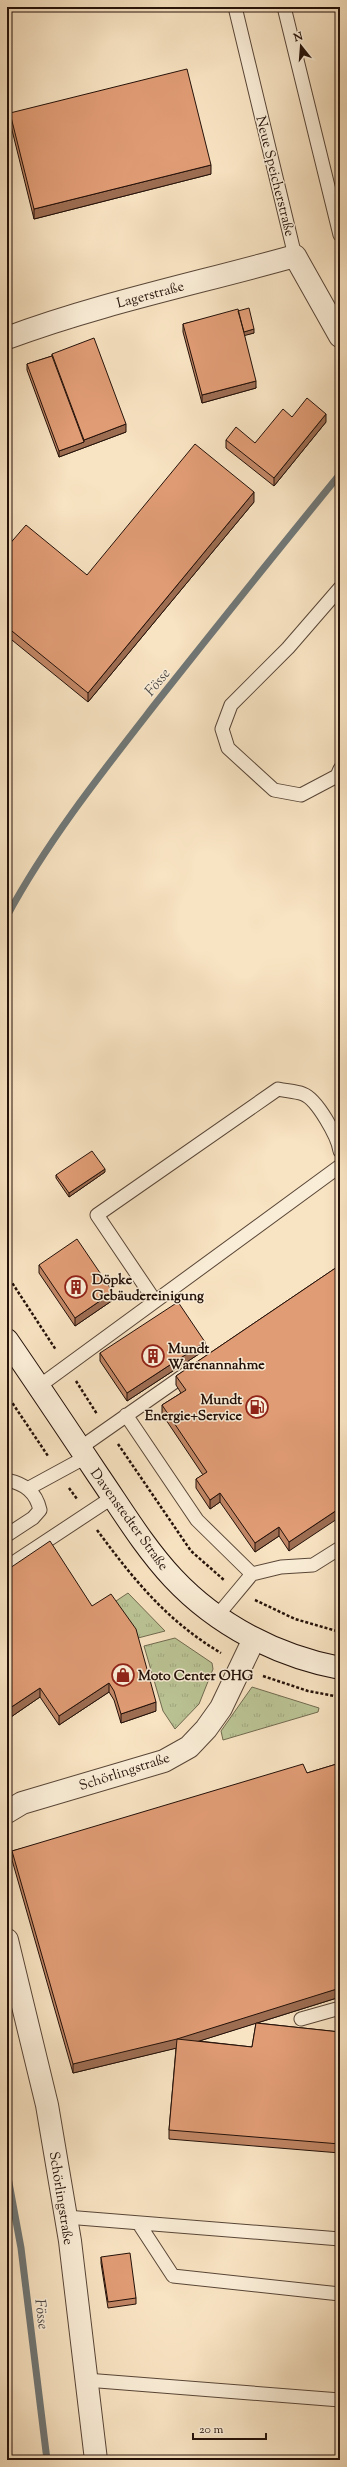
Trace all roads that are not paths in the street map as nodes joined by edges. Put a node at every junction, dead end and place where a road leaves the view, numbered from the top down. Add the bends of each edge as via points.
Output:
1 (235, 7) edge
2 (284, 7) edge
3 (340, 235) edge
4 (295, 256) junction
5 (340, 336) edge
6 (7, 338) edge
7 (340, 588) edge
8 (340, 769) edge
9 (340, 1152) edge
10 (340, 1166) edge
11 (155, 1301) junction
12 (7, 1340) edge
13 (204, 1362) edge
14 (38, 1387) junction
15 (126, 1414) junction
16 (83, 1453) junction
17 (7, 1480) edge
18 (29, 1488) junction
19 (113, 1497) junction
20 (7, 1536) edge
21 (340, 1548) edge
22 (7, 1567) edge
23 (252, 1574) junction
24 (217, 1616) junction
25 (254, 1639) junction
26 (340, 1668) edge
27 (7, 1812) edge
28 (7, 1940) edge
29 (340, 2008) edge
30 (301, 2019) dead end
31 (66, 2217) junction
32 (139, 2224) junction
33 (340, 2239) edge
34 (340, 2294) edge
35 (86, 2380) junction
36 (340, 2400) edge
37 (96, 2460) edge

1 - 4 lane, Neue Speicherstraße
2 - 3 lane
4 - 5 street, Neue Speicherstraße
4 - 6 street, Lagerstraße via 139,296
7 - 8 lane via 288,648 231,705 222,729 228,748 274,790 301,795 337,776
9 - 11 lane via 338,1140 326,1118 305,1094 278,1089 97,1215
10 - 11 lane
11 - 14 lane
12 - 14 street, Davenstedter Straße
13 - 15 lane
14 - 16 street, Davenstedter Straße
15 - 16 lane
15 - 23 lane via 197,1520
16 - 18 lane
16 - 19 street, Davenstedter Straße
17 - 18 lane
18 - 20 lane via 40,1510
19 - 22 lane
19 - 24 street, Davenstedter Straße via 143,1541 173,1578
21 - 23 lane via 313,1565 280,1567
23 - 24 lane
24 - 25 street, Davenstedter Straße
25 - 26 street, Davenstedter Straße via 312,1663
25 - 27 street, Schörlingstraße via 221,1708 189,1747 164,1761 22,1803
28 - 31 street, Schörlingstraße via 47,2105
29 - 30 lane
31 - 32 lane
31 - 35 street, Schörlingstraße
32 - 33 lane
32 - 34 lane via 173,2276
35 - 36 lane
35 - 37 street, Schörlingstraße

